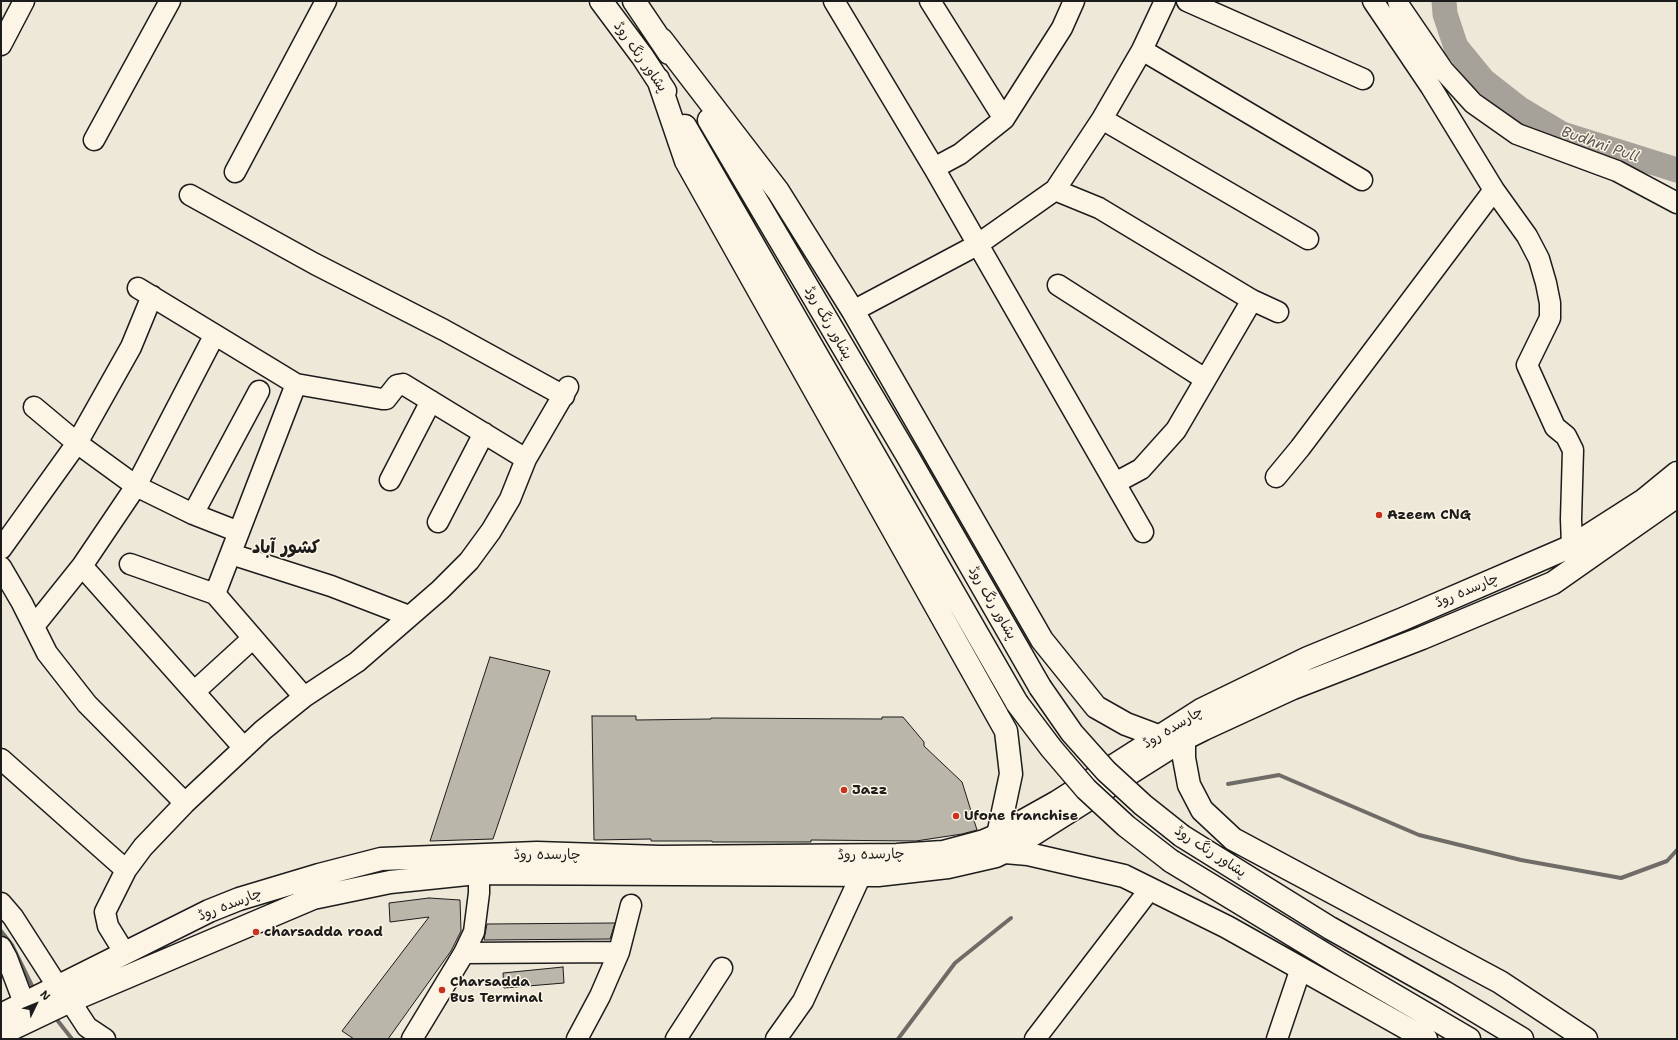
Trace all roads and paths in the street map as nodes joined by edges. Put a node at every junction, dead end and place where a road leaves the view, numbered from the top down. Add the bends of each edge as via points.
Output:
1 (24, 1) edge
2 (170, 1) edge
3 (326, 1) edge
4 (601, 1) edge
5 (634, 1) edge
6 (834, 1) edge
7 (930, 1) edge
8 (1074, 1) edge
9 (1165, 1) edge
10 (1187, 1) edge
11 (1373, 1) edge
12 (1398, 1) edge
13 (662, 40) junction
14 (1, 45) edge
15 (1142, 50) junction
16 (1363, 78) dead end
17 (658, 79) junction
18 (1004, 119) junction
19 (1102, 119) junction
20 (94, 140) dead end
21 (934, 168) junction
22 (235, 172) dead end
23 (1362, 180) dead end
24 (1055, 190) junction
25 (1494, 190) junction
26 (190, 195) dead end
27 (1677, 203) edge
28 (1308, 239) dead end
29 (977, 245) junction
30 (1058, 285) dead end
31 (1252, 300) junction
32 (853, 311) junction
33 (1278, 312) dead end
34 (214, 336) junction
35 (1204, 379) junction
36 (296, 384) junction
37 (258, 391) dead end
38 (431, 401) junction
39 (34, 407) dead end
40 (484, 433) junction
41 (77, 443) junction
42 (526, 459) junction
43 (1677, 474) edge
44 (1276, 477) dead end
45 (390, 480) dead end
46 (1115, 483) junction
47 (136, 486) junction
48 (1677, 496) edge
49 (1649, 506) junction
50 (193, 514) junction
51 (438, 522) dead end
52 (239, 532) junction
53 (1143, 532) dead end
54 (1572, 546) junction
55 (1, 549) edge
56 (231, 554) junction
57 (130, 564) dead end
58 (82, 566) junction
59 (1, 567) edge
60 (215, 594) junction
61 (408, 616) junction
62 (34, 626) junction
63 (252, 639) junction
64 (194, 692) junction
65 (304, 697) junction
66 (1158, 736) junction
67 (1184, 739) junction
68 (244, 748) junction
69 (1, 758) edge
70 (185, 803) junction
71 (1001, 844) junction
72 (479, 864) junction
73 (126, 870) junction
74 (861, 875) junction
75 (1150, 889) junction
76 (1, 903) edge
77 (631, 905) dead end
78 (1, 947) edge
79 (124, 952) junction
80 (619, 952) junction
81 (464, 953) junction
82 (722, 968) dead end
83 (1301, 968) junction
84 (48, 1000) junction
85 (1, 1015) edge
86 (1, 1034) edge
87 (105, 1039) edge
88 (412, 1039) edge
89 (577, 1039) edge
90 (676, 1039) edge
91 (776, 1039) edge
92 (1035, 1039) edge
93 (1276, 1039) edge
94 (1426, 1039) edge
95 (1469, 1039) edge
96 (1522, 1039) edge
97 (1586, 1039) edge

1 - 14 street
2 - 20 street
3 - 22 street
4 - 17 main road, پشاور رنگ روڈ
5 - 13 main road, پشاور رنگ روڈ
6 - 21 street
7 - 18 street
8 - 18 street via 1062,28
9 - 15 street
10 - 16 street
11 - 25 street via 1431,87
12 - 27 street via 1443,70 1473,103 1517,134 1617,171
13 - 32 main road via 778,191
13 - 96 main road, پشاور رنگ روڈ, bridge via 1040,687 1072,732 1106,771 1182,836 1330,928
15 - 19 street
15 - 23 street
17 - 71 main road via 686,160 1006,731 1011,774
17 - 95 main road, پشاور رنگ روڈ, bridge via 1017,703 1051,748 1086,789 1126,826 1171,861
18 - 21 street via 960,154
19 - 24 street
19 - 28 street
21 - 29 street
24 - 29 street
24 - 31 street via 1099,208
25 - 44 street
25 - 54 street via 1527,236 1539,259 1546,283 1550,318 1526,366 1555,426 1566,436 1573,450
26 - 42 street via 315,264 566,391
29 - 32 street
29 - 46 street
30 - 35 street
31 - 33 street
31 - 35 street
32 - 66 main road via 1042,640 1096,707 1126,724
34 - 36 street
34 - 41 street via 145,292 131,347
34 - 47 street
35 - 46 street via 1176,430 1141,469
36 - 38 street via 382,400 397,385 403,384
36 - 52 street
37 - 50 street
38 - 40 street
38 - 45 street
39 - 41 street
40 - 42 street
40 - 51 street
41 - 47 street
41 - 55 street
42 - 61 street via 510,499 469,561 440,590
43 - 49 main road, چارسدہ روڈ
46 - 53 street
47 - 50 street
47 - 58 street
48 - 49 main road, چارسدہ روڈ
49 - 54 main road, چارسدہ روڈ
49 - 67 main road, چارسدہ روڈ via 1553,583 1422,638 1292,688
50 - 52 street
52 - 56 street
54 - 66 main road, چارسدہ روڈ via 1308,658 1201,710
56 - 60 street
56 - 61 street via 331,586
57 - 60 street
58 - 62 street
58 - 64 street
59 - 62 street
60 - 63 street
61 - 65 street via 357,662
62 - 70 street via 47,653 87,704
63 - 64 street
63 - 65 street
64 - 68 street
65 - 68 street
66 - 71 main road, چارسدہ روڈ via 1057,802
67 - 71 main road, چارسدہ روڈ
67 - 97 main road via 1184,758 1189,785 1202,810 1233,839 1500,982
68 - 70 street
69 - 73 street
70 - 73 street via 143,847
71 - 72 main road, چارسدہ روڈ via 916,854 660,857 537,853
71 - 74 main road, چارسدہ روڈ via 996,856 948,867
71 - 75 main road via 1028,854 1124,876
72 - 74 main road, چارسدہ روڈ
72 - 79 main road, چارسدہ روڈ via 381,859 233,901
72 - 81 street via 474,932
72 - 84 main road, چارسدہ روڈ via 313,898
73 - 79 street via 105,912 108,926
74 - 91 street via 803,1001
75 - 83 main road via 1227,927
75 - 92 street
76 - 84 street via 13,917
77 - 80 street
78 - 84 street via 7,958
79 - 84 main road, چارسدہ روڈ
80 - 81 street
80 - 89 street via 600,996
81 - 88 street
82 - 90 street
83 - 93 street
83 - 94 main road
84 - 85 main road, چارسدہ روڈ
84 - 86 main road, چارسدہ روڈ
84 - 87 street

